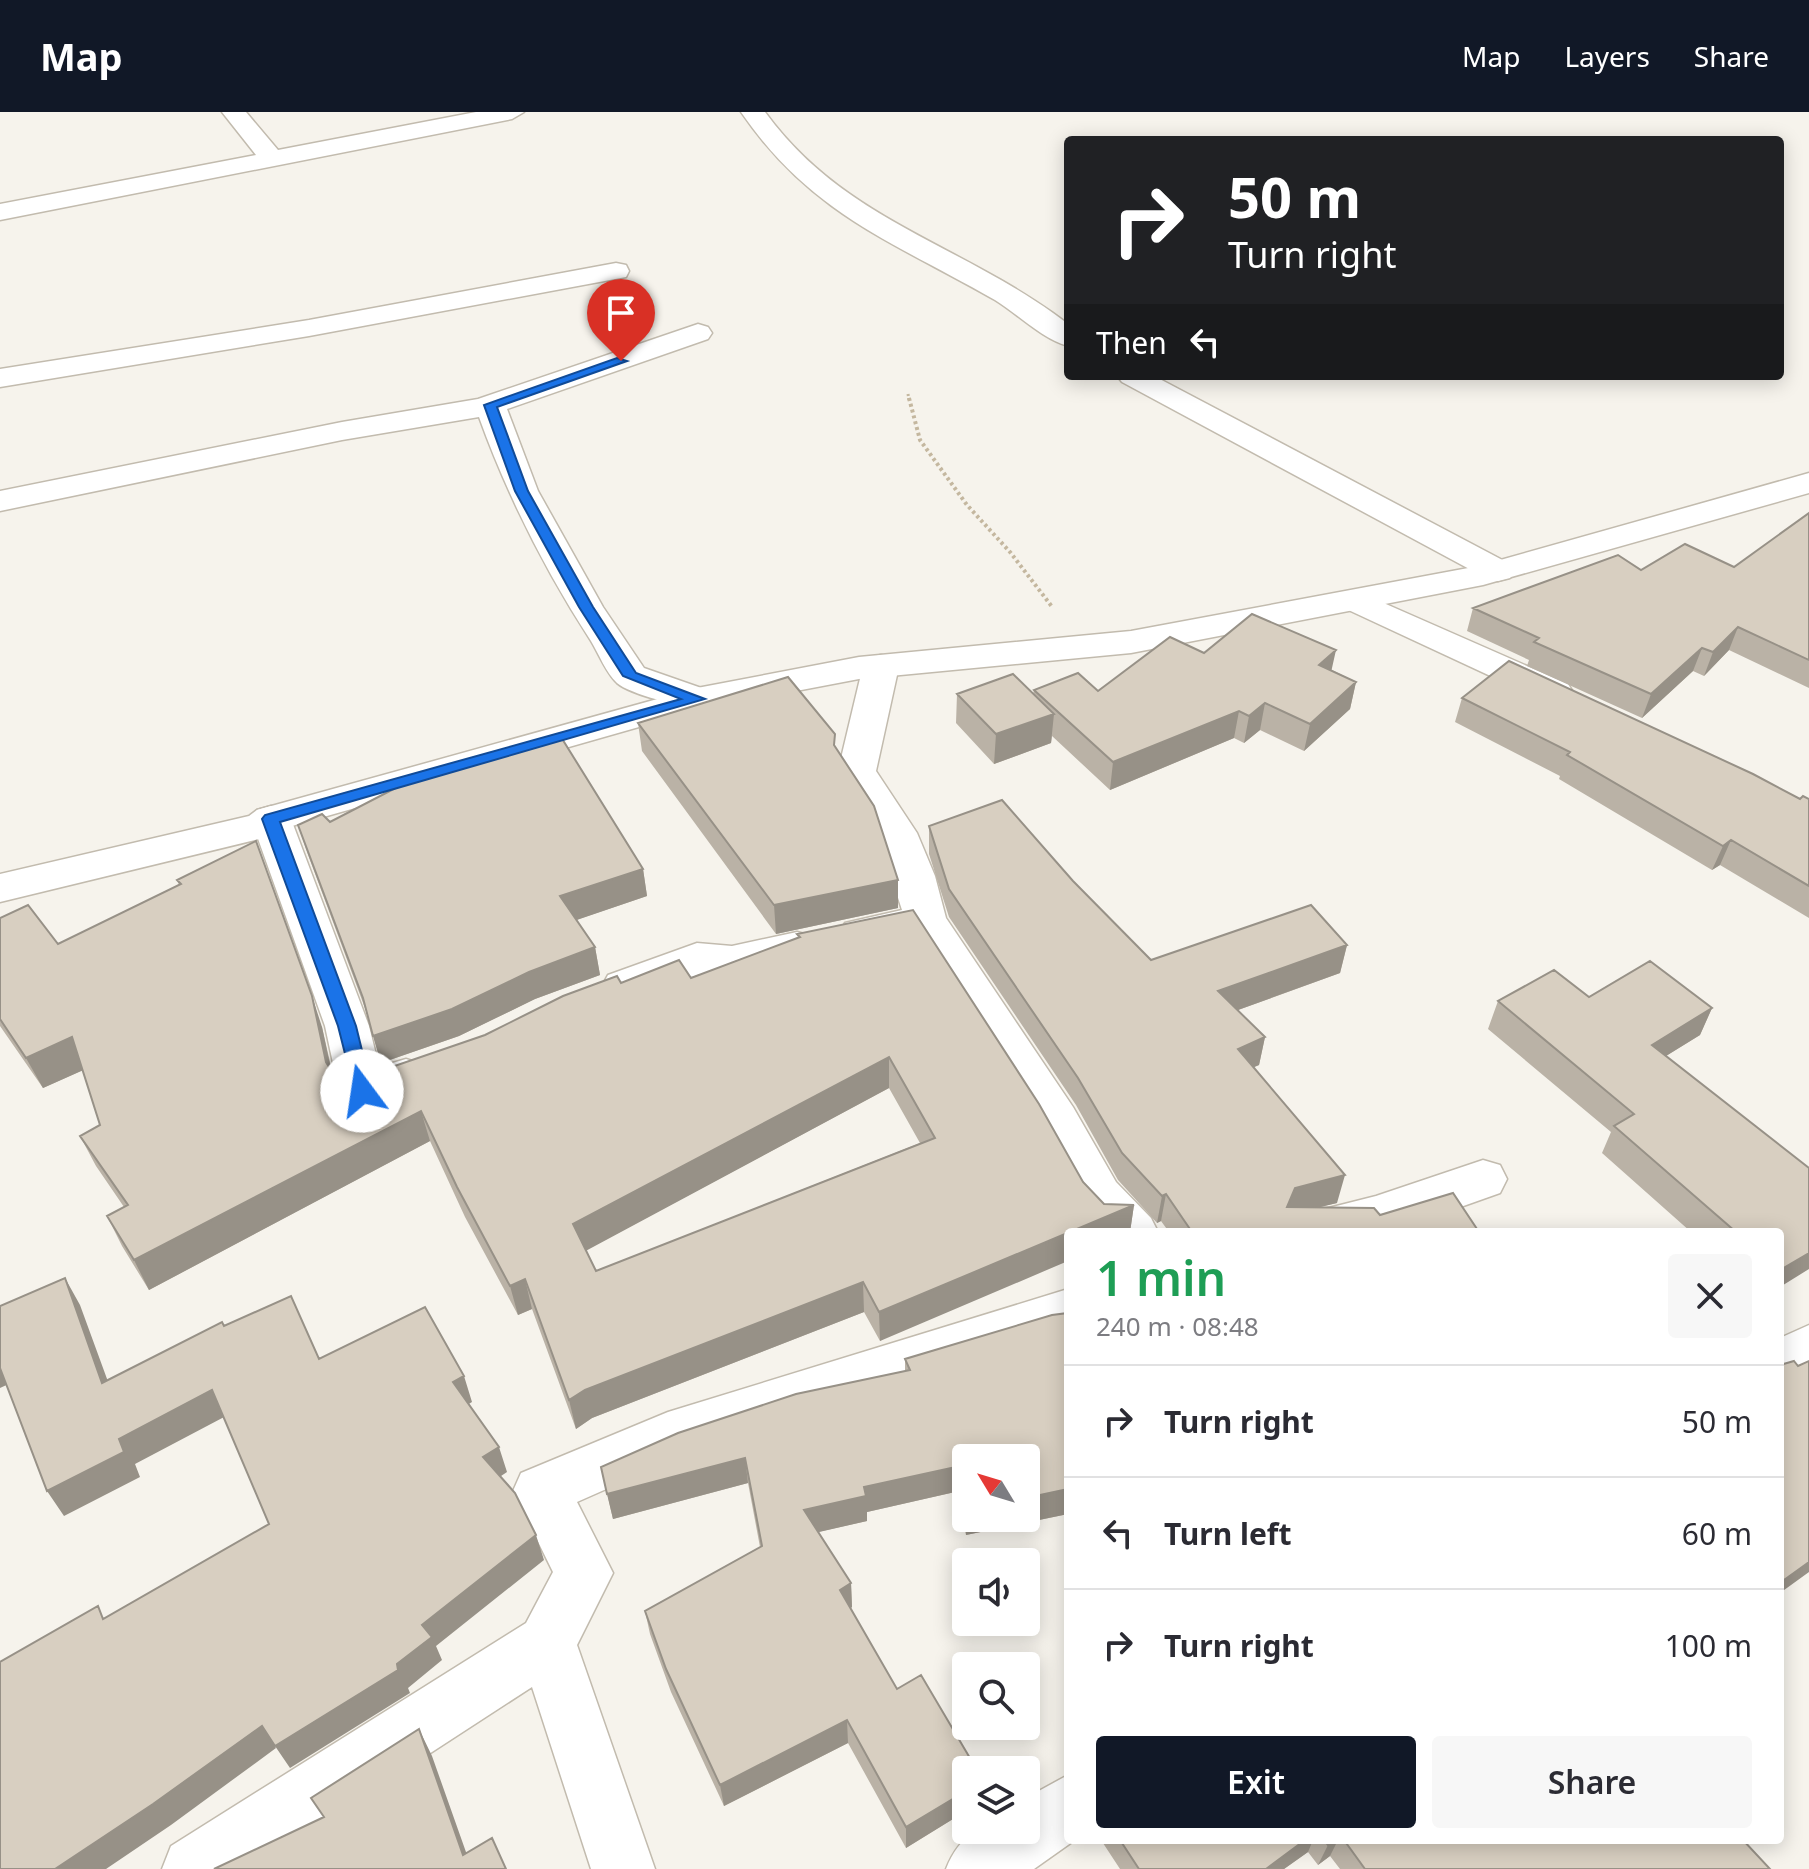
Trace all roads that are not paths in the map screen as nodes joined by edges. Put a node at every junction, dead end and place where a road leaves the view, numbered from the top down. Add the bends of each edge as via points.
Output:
1 (234, 112) edge
2 (512, 112) edge
3 (753, 112) edge
4 (273, 160) junction
5 (0, 212) edge
6 (616, 271) dead end
7 (698, 333) dead end
8 (1064, 334) edge
9 (0, 378) edge
10 (1140, 380) edge
11 (490, 405) junction
12 (1809, 483) edge
13 (0, 501) edge
14 (1498, 571) junction
15 (1354, 600) junction
16 (881, 666) junction
17 (697, 699) junction
18 (1591, 709) edge
19 (271, 819) junction
20 (1, 887) edge
21 (925, 920) junction
22 (581, 1002) edge
23 (448, 1061) edge
24 (1483, 1179) dead end
25 (1129, 1228) edge
26 (1325, 1228) edge
27 (1064, 1312) edge
28 (1809, 1348) edge
29 (1784, 1364) edge
30 (547, 1643) junction
31 (1064, 1810) edge
32 (194, 1869) edge
33 (623, 1869) edge
34 (978, 1869) edge

1 - 4 street
2 - 4 street
3 - 8 street via 799,172
4 - 5 street
6 - 9 street via 294,331
7 - 11 street
10 - 14 street
11 - 13 street
11 - 17 street via 522,491 631,676
12 - 14 street
14 - 15 street
15 - 16 street via 1131,642
15 - 18 street
16 - 17 street
16 - 21 street via 857,771 897,833
17 - 19 street
19 - 20 street via 262,826
19 - 23 street via 347,1026 362,1091
21 - 22 street via 732,961 697,958
21 - 25 street via 1056,1120 1099,1196
24 - 26 street via 1378,1216
27 - 30 street via 668,1436 541,1491 584,1573
28 - 29 street
30 - 32 street
30 - 33 street
31 - 34 street

